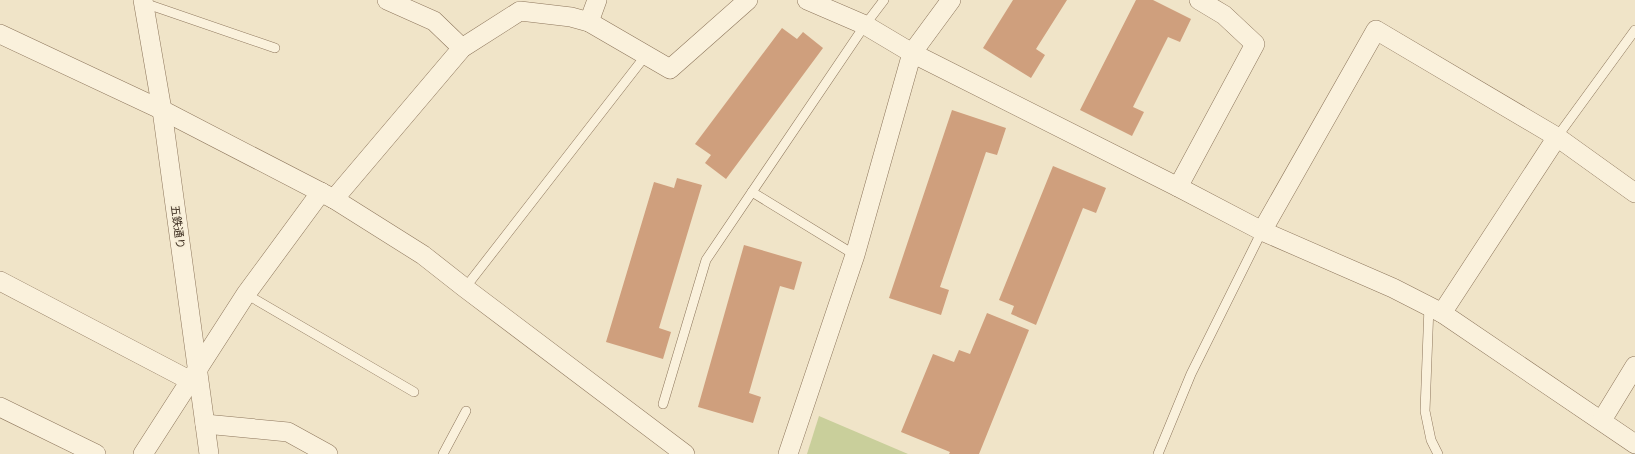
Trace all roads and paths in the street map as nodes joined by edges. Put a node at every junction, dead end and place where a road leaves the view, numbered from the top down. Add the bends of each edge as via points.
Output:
1 (387, 0) edge
2 (597, 0) edge
3 (748, 0) edge
4 (807, 0) edge
5 (884, 0) edge
6 (951, 0) edge
7 (1199, 0) edge
8 (143, 1) edge
9 (1228, 8) edge
10 (589, 22) junction
11 (865, 25) junction
12 (1635, 30) edge
13 (0, 34) edge
14 (275, 48) dead end
15 (462, 48) junction
16 (912, 53) junction
17 (646, 55) junction
18 (162, 110) junction
19 (1557, 137) junction
20 (1178, 186) junction
21 (752, 192) junction
22 (1635, 194) edge
23 (328, 196) junction
24 (1262, 231) junction
25 (855, 255) junction
26 (0, 281) edge
27 (465, 288) junction
28 (246, 294) junction
29 (1436, 309) junction
30 (1635, 366) edge
31 (194, 376) junction
32 (414, 392) dead end
33 (663, 404) dead end
34 (0, 407) edge
35 (466, 411) dead end
36 (1602, 420) junction
37 (205, 424) junction
38 (1635, 444) edge
39 (96, 454) edge
40 (142, 454) edge
41 (209, 454) edge
42 (328, 454) edge
43 (443, 454) edge
44 (685, 454) edge
45 (788, 454) edge
46 (1158, 454) edge
47 (1438, 454) edge

1 - 15 street via 434,21
2 - 10 street
3 - 17 street via 670,69
4 - 11 street
5 - 11 lane
6 - 16 street
7 - 9 street
8 - 14 lane
8 - 18 street, 五鉄通り
9 - 20 street via 1255,44
10 - 15 street via 571,17 520,11
10 - 17 street
11 - 16 street
11 - 21 lane
12 - 19 lane
13 - 18 street
15 - 23 street
16 - 20 street
16 - 25 street
17 - 27 lane
18 - 23 street
18 - 31 street, 五鉄通り
19 - 22 street
19 - 24 street via 1376,30
19 - 29 street
20 - 24 street
21 - 25 lane
21 - 33 lane via 706,260
23 - 27 street via 423,255
23 - 28 street
24 - 29 street
24 - 46 lane via 1191,374
25 - 45 street
26 - 31 street
27 - 44 street
28 - 31 street
28 - 32 lane
29 - 36 street
29 - 47 lane via 1425,411 1431,440
30 - 36 street
31 - 37 street, 五鉄通り
31 - 40 street
34 - 39 street
35 - 43 lane
36 - 38 street
37 - 41 street, 五鉄通り
37 - 42 street via 288,432

